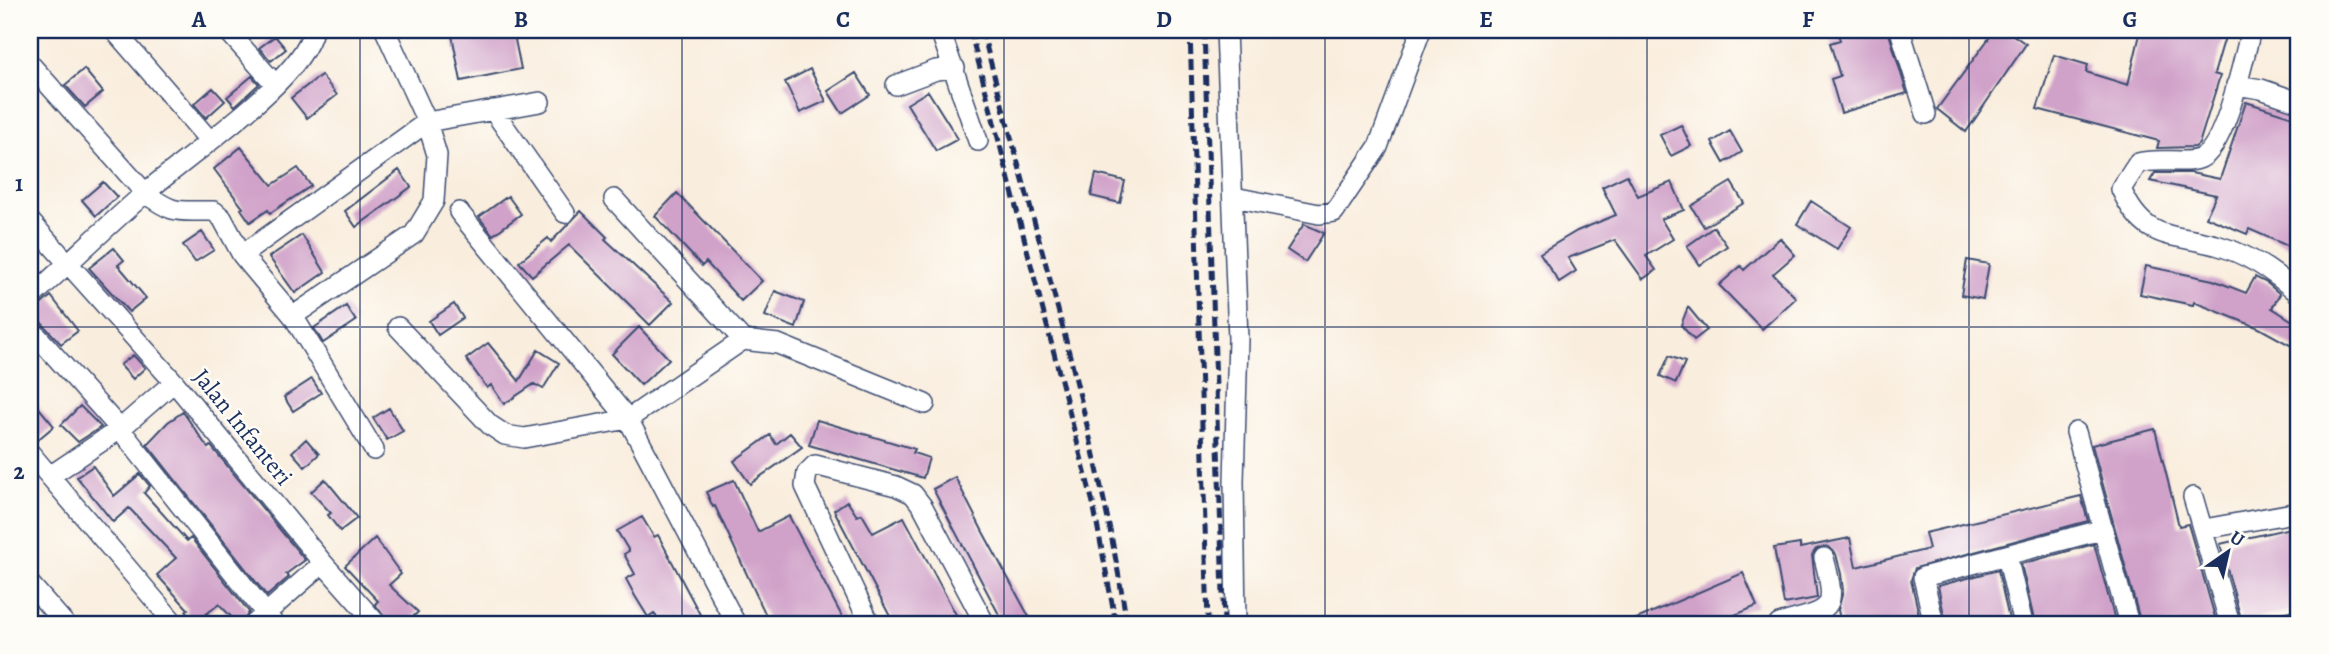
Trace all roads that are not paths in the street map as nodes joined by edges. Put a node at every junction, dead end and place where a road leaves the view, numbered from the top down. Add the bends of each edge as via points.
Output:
1 (114, 30) edge
2 (227, 30) edge
3 (313, 30) edge
4 (386, 30) edge
5 (940, 30) edge
6 (1226, 30) edge
7 (1421, 30) edge
8 (1900, 30) edge
9 (2251, 30) edge
10 (30, 64) edge
11 (955, 68) junction
12 (274, 83) junction
13 (897, 85) dead end
14 (2236, 85) junction
15 (540, 102) dead end
16 (2299, 102) edge
17 (494, 110) junction
18 (1926, 114) dead end
19 (427, 122) junction
20 (210, 141) junction
21 (978, 141) dead end
22 (145, 193) junction
23 (1234, 197) junction
24 (614, 200) dead end
25 (459, 212) dead end
26 (565, 212) dead end
27 (30, 221) edge
28 (242, 255) junction
29 (66, 265) junction
30 (2299, 294) edge
31 (30, 298) edge
32 (293, 316) junction
33 (398, 327) dead end
34 (30, 328) edge
35 (743, 340) junction
36 (174, 382) junction
37 (925, 404) dead end
38 (628, 419) junction
39 (120, 429) junction
40 (2076, 432) dead end
41 (374, 450) dead end
42 (30, 453) edge
43 (50, 476) junction
44 (2193, 497) dead end
45 (2299, 512) edge
46 (2204, 529) junction
47 (2101, 530) junction
48 (2007, 556) junction
49 (1824, 558) dead end
50 (323, 563) junction
51 (30, 584) edge
52 (265, 621) edge
53 (65, 624) edge
54 (175, 624) edge
55 (377, 624) edge
56 (736, 624) edge
57 (870, 624) edge
58 (985, 624) edge
59 (1236, 624) edge
60 (1779, 624) edge
61 (1934, 624) edge
62 (2023, 624) edge
63 (2129, 624) edge
64 (2230, 624) edge

1 - 20 street
2 - 12 street
3 - 12 street via 310,43
4 - 19 street
5 - 11 street
6 - 23 street
7 - 23 street via 1378,146 1334,212 1319,214
8 - 18 street
9 - 14 street
10 - 22 street
11 - 13 street
11 - 21 street
12 - 20 street via 253,107
14 - 16 street
14 - 30 street via 2208,154 2196,160 2138,163 2121,189 2138,221 2167,236 2215,245 2251,259
15 - 17 street
17 - 19 street
17 - 26 street
19 - 28 street
19 - 32 street via 437,155 435,201 414,234
20 - 22 street
22 - 28 street via 168,210 214,211
22 - 29 street
23 - 59 street
24 - 35 street
25 - 38 street
27 - 29 street, Jalan Infanteri
28 - 32 street
29 - 31 street
29 - 36 street, Jalan Infanteri
32 - 41 street
33 - 38 street via 468,404 505,435 524,438
34 - 39 street
35 - 37 street via 778,344
35 - 38 street
36 - 39 street
36 - 50 street, Jalan Infanteri
38 - 56 street
39 - 43 street
39 - 52 street
40 - 47 street
42 - 43 street
43 - 54 street
44 - 46 street
45 - 46 street
46 - 64 street
47 - 48 street
47 - 63 street
48 - 61 street via 1923,577
48 - 62 street
49 - 60 street via 1833,592 1828,606
50 - 52 street
50 - 55 street, Jalan Infanteri
51 - 53 street
57 - 58 street via 805,486 807,473 815,465 913,494

